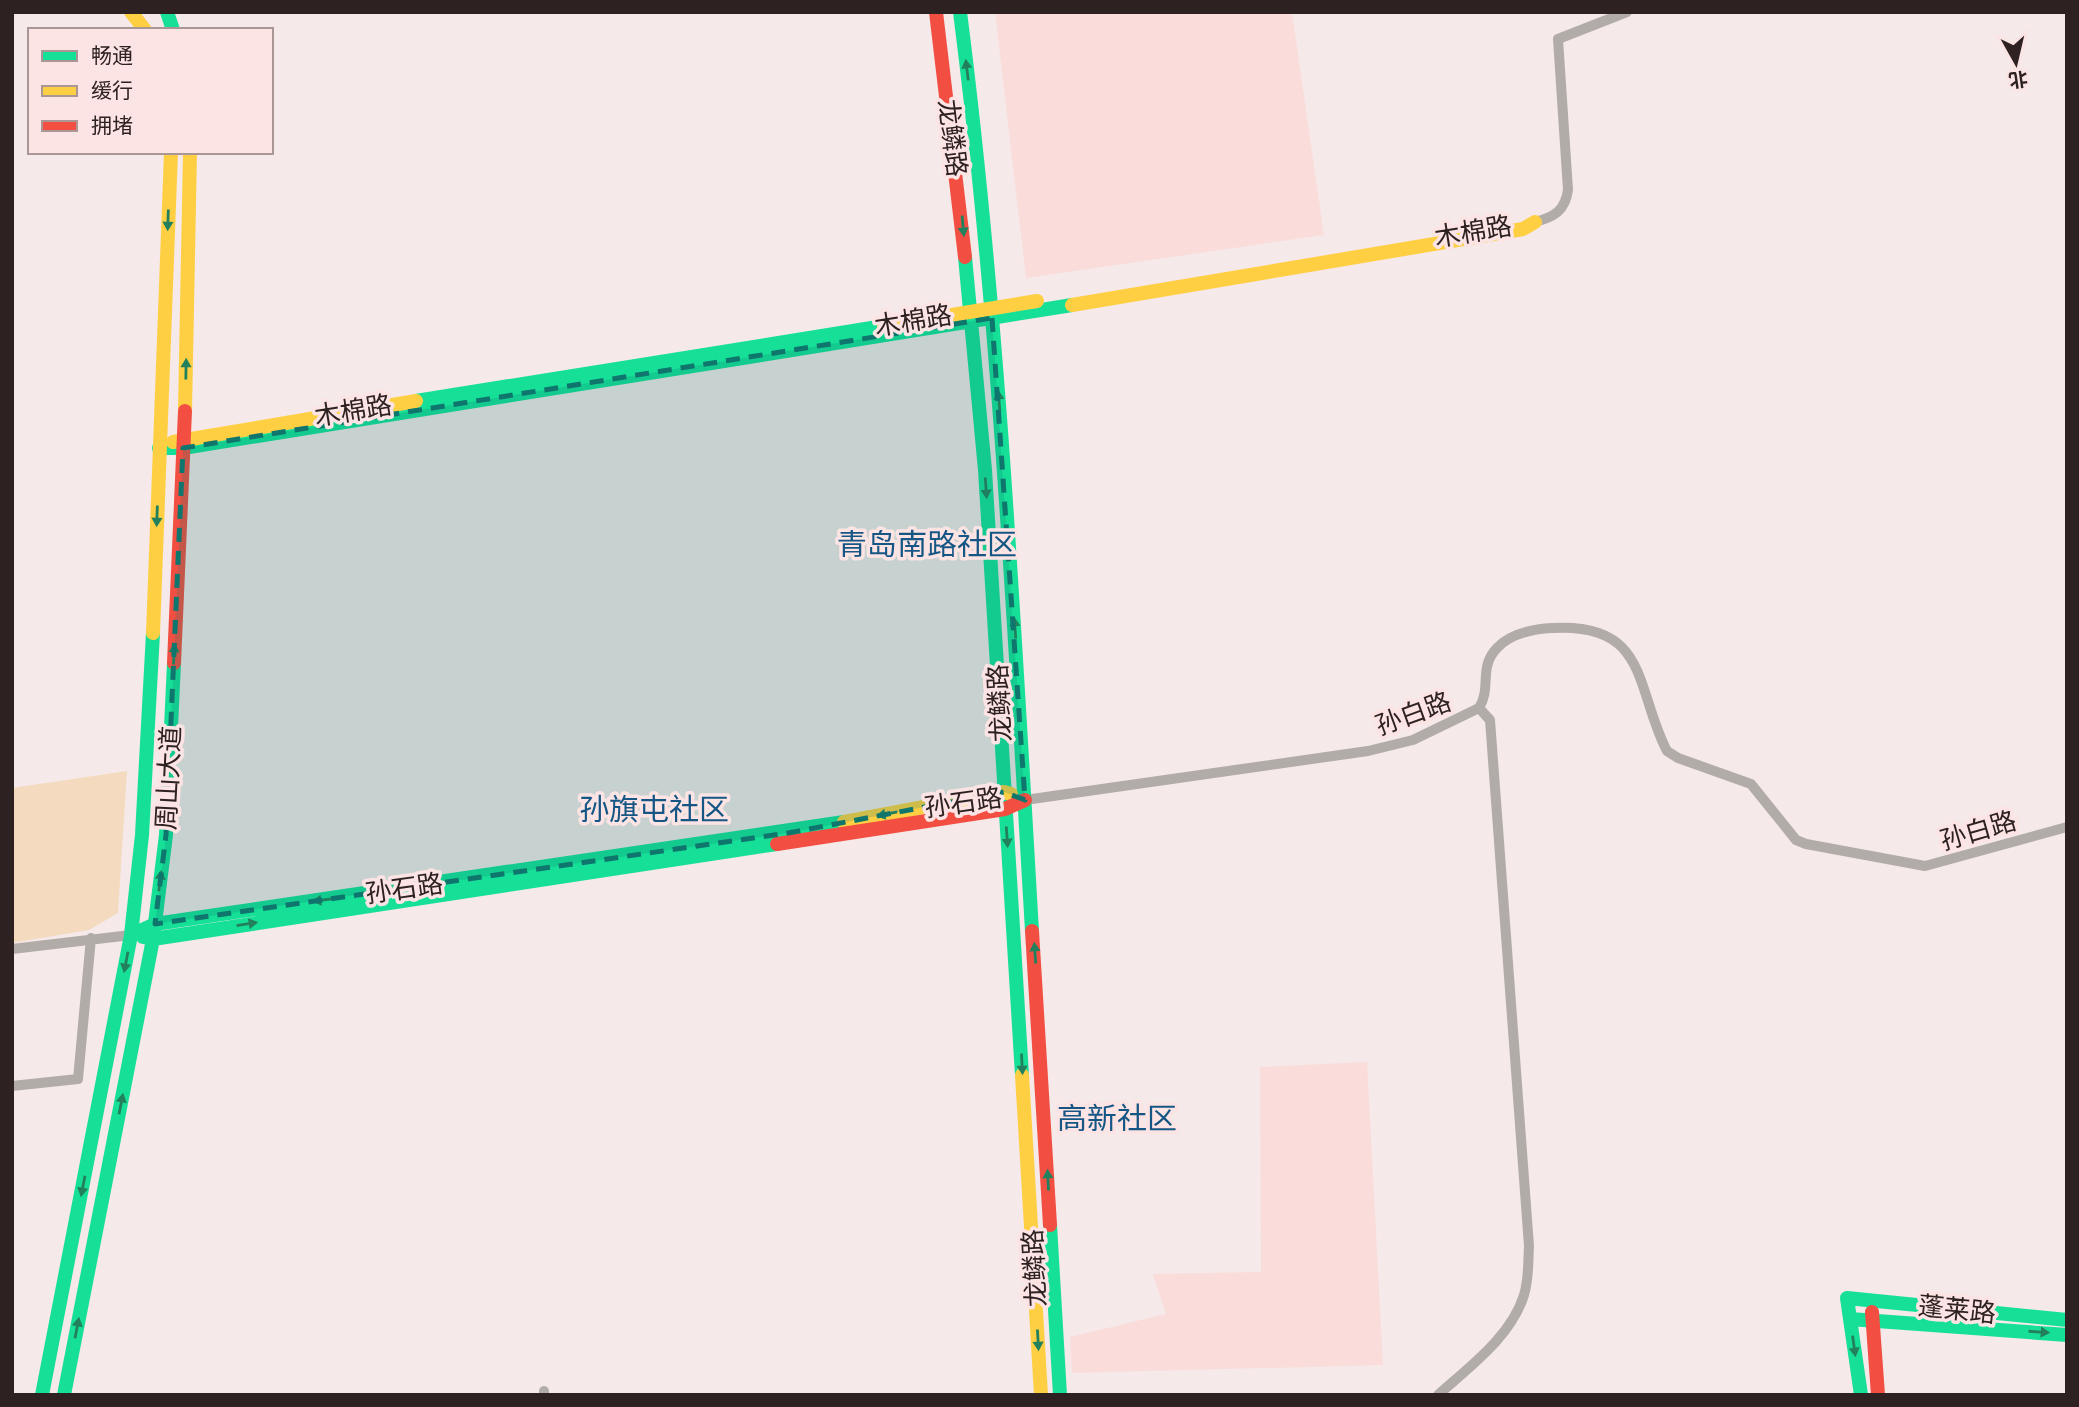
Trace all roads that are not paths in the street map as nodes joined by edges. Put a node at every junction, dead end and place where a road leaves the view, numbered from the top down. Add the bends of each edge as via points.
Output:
1 (131, 12) edge
2 (936, 12) edge
3 (960, 12) edge
4 (1627, 12) edge
5 (143, 28) edge
6 (171, 154) edge
7 (190, 154) edge
8 (1535, 222) joint
9 (991, 313) junction
10 (971, 316) junction
11 (184, 443) junction
12 (159, 448) junction
13 (1479, 708) junction
14 (1004, 792) junction
15 (1025, 800) junction
16 (1005, 809) junction
17 (2067, 827) edge
18 (154, 931) junction
19 (131, 935) junction
20 (91, 938) junction
21 (12, 949) edge
22 (12, 1086) edge
23 (1871, 1300) junction
24 (1850, 1319) junction
25 (1873, 1320) junction
26 (2067, 1320) edge
27 (2067, 1335) edge
28 (42, 1395) edge
29 (64, 1395) edge
30 (1041, 1395) edge
31 (1060, 1395) edge
32 (1438, 1395) edge
33 (1861, 1395) edge
34 (1878, 1395) edge

1 - 5 main road
2 -> 10 main road, 龙鳞路
9 -> 3 main road, 龙鳞路 via 979,162
4 - 8 street via 1558,39 1569,190 1559,213
6 -> 12 main road, 周山大道
11 -> 7 main road, 周山大道
8 - 9 main road, 木棉路 via 1523,229
9 - 10 main road, 木棉路
15 -> 9 main road, 龙鳞路
10 - 11 main road, 木棉路
10 -> 14 main road, 龙鳞路
11 - 12 main road, 木棉路
18 -> 11 main road, 周山大道 via 166,835
12 -> 19 main road, 周山大道 via 142,835
13 - 15 street, 孙白路 via 1413,740 1368,751
13 - 17 street, 孙白路 via 1484,699 1485,664 1498,646 1539,629 1588,632 1610,638 1635,661 1667,751 1751,783 1796,840 1924,866
13 - 32 street via 1490,720 1529,1246 1527,1281 1523,1298 1493,1343
14 - 15 main road, 孙石路
14 - 16 main road, 龙鳞路
14 -> 18 main road, 孙石路 via 788,833
15 - 16 main road, 孙石路
31 -> 15 main road, 龙鳞路
18 -> 16 main road, 孙石路
16 -> 30 main road, 龙鳞路
18 - 19 main road, 孙石路
29 -> 18 main road, 周山大道
19 - 20 street, 孙石路
19 -> 28 main road, 周山大道
20 - 21 street, 孙石路
20 - 22 street via 78,1079
23 - 24 main road, 蓬莱路 via 1847,1298
23 - 25 main road
23 - 26 main road, 蓬莱路
24 - 25 main road, 蓬莱路
24 -> 33 main road
25 -> 27 main road, 蓬莱路
25 - 34 main road

